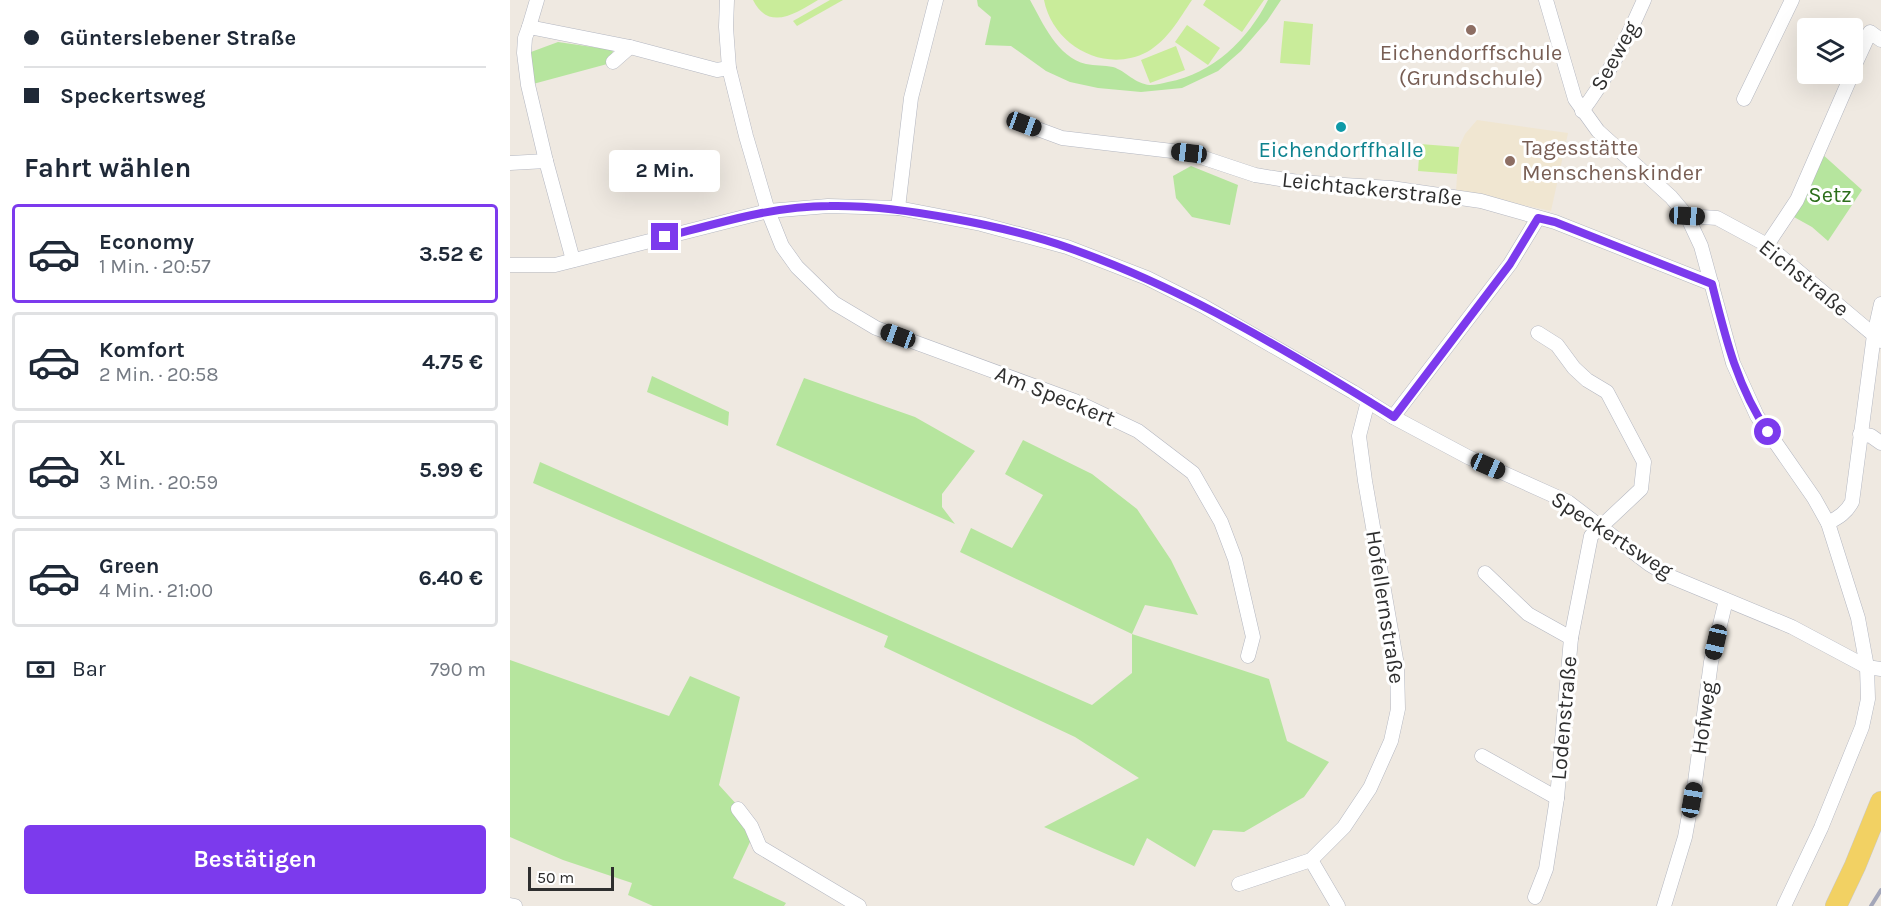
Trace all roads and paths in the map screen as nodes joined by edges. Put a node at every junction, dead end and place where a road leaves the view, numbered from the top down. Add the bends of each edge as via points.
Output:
1 (537, 0) edge
2 (727, 0) edge
3 (936, 0) edge
4 (1546, 0) edge
5 (1644, 0) edge
6 (1792, 0) edge
7 (529, 27) junction
8 (1881, 40) edge
9 (630, 47) junction
10 (1863, 48) edge
11 (613, 62) dead end
12 (729, 68) junction
13 (1847, 84) edge
14 (1744, 99) dead end
15 (1582, 111) junction
16 (1024, 124) dead end
17 (546, 161) junction
18 (510, 163) edge
19 (898, 208) junction
20 (768, 211) junction
21 (1687, 216) junction
22 (1538, 218) junction
23 (1767, 245) junction
24 (573, 260) junction
25 (510, 265) edge
26 (1712, 284) junction
27 (1881, 304) edge
28 (1538, 333) dead end
29 (1878, 338) edge
30 (1368, 401) junction
31 (1394, 417) junction
32 (1860, 434) junction
33 (1881, 443) edge
34 (1828, 523) junction
35 (1600, 527) junction
36 (1485, 573) dead end
37 (1726, 600) junction
38 (1571, 638) junction
39 (1248, 656) dead end
40 (1874, 668) edge
41 (1482, 756) dead end
42 (1557, 798) junction
43 (1881, 802) edge
44 (738, 809) dead end
45 (1311, 860) junction
46 (1239, 884) dead end
47 (1535, 897) dead end
48 (510, 905) edge
49 (515, 906) edge
50 (859, 906) edge
51 (1338, 906) edge
52 (1665, 906) edge
53 (1785, 906) edge
54 (1836, 906) edge

1 - 7 street
2 - 12 street, Am Speckert
3 - 19 street via 911,98
4 - 15 street
5 - 15 street, Seeweg via 1626,41
6 - 14 street
7 - 9 street
7 - 17 street via 525,70
8 - 10 street via 1870,32
9 - 11 street
9 - 12 street via 717,70
12 - 20 street, Am Speckert
13 - 23 street via 1797,200
15 - 21 street
16 - 22 street, Leichtackerstraße via 1062,138 1189,153 1254,175 1481,201
17 - 18 street
17 - 24 street
19 - 20 street, Speckertsweg via 828,206
19 - 30 street, Speckertsweg via 981,224 1067,247 1147,278
20 - 24 street, Speckertsweg
20 - 39 street, Am Speckert via 782,246 797,267 834,303 876,328 1076,401 1138,431 1193,473 1221,522 1235,559 1253,637
21 - 23 street, Eichstraße via 1717,218
21 - 26 street
22 - 26 street, Leichtackerstraße
22 - 31 street via 1510,264
23 - 29 street, Eichstraße
24 - 25 street, Speckertsweg via 555,265
26 - 34 street via 1732,363 1756,416
27 - 29 street
28 - 35 street via 1557,345 1587,380 1607,392 1644,462 1641,489
29 - 32 street
30 - 31 street, Speckertsweg
30 - 45 street, Hofellernstraße via 1359,436 1397,664 1398,709 1391,741 1370,788 1344,827
31 - 35 street, Speckertsweg via 1468,457 1568,502
32 - 33 street
32 - 34 street via 1852,502 1847,511
34 - 40 street
35 - 37 street, Speckertsweg via 1669,576
35 - 38 street, Lodenstraße via 1591,536
36 - 38 street, Lodenstraße via 1528,614
37 - 40 street, Speckertsweg via 1792,627
37 - 52 street, Hofweg via 1712,662 1685,837
38 - 42 street, Lodenstraße
40 - 53 street via 1862,727
41 - 42 street, Lodenstraße
42 - 47 street, Lodenstraße via 1546,869
43 - 54 main road
44 - 50 street via 760,848
45 - 46 street, Hofellernstraße
45 - 51 street
48 - 49 street

